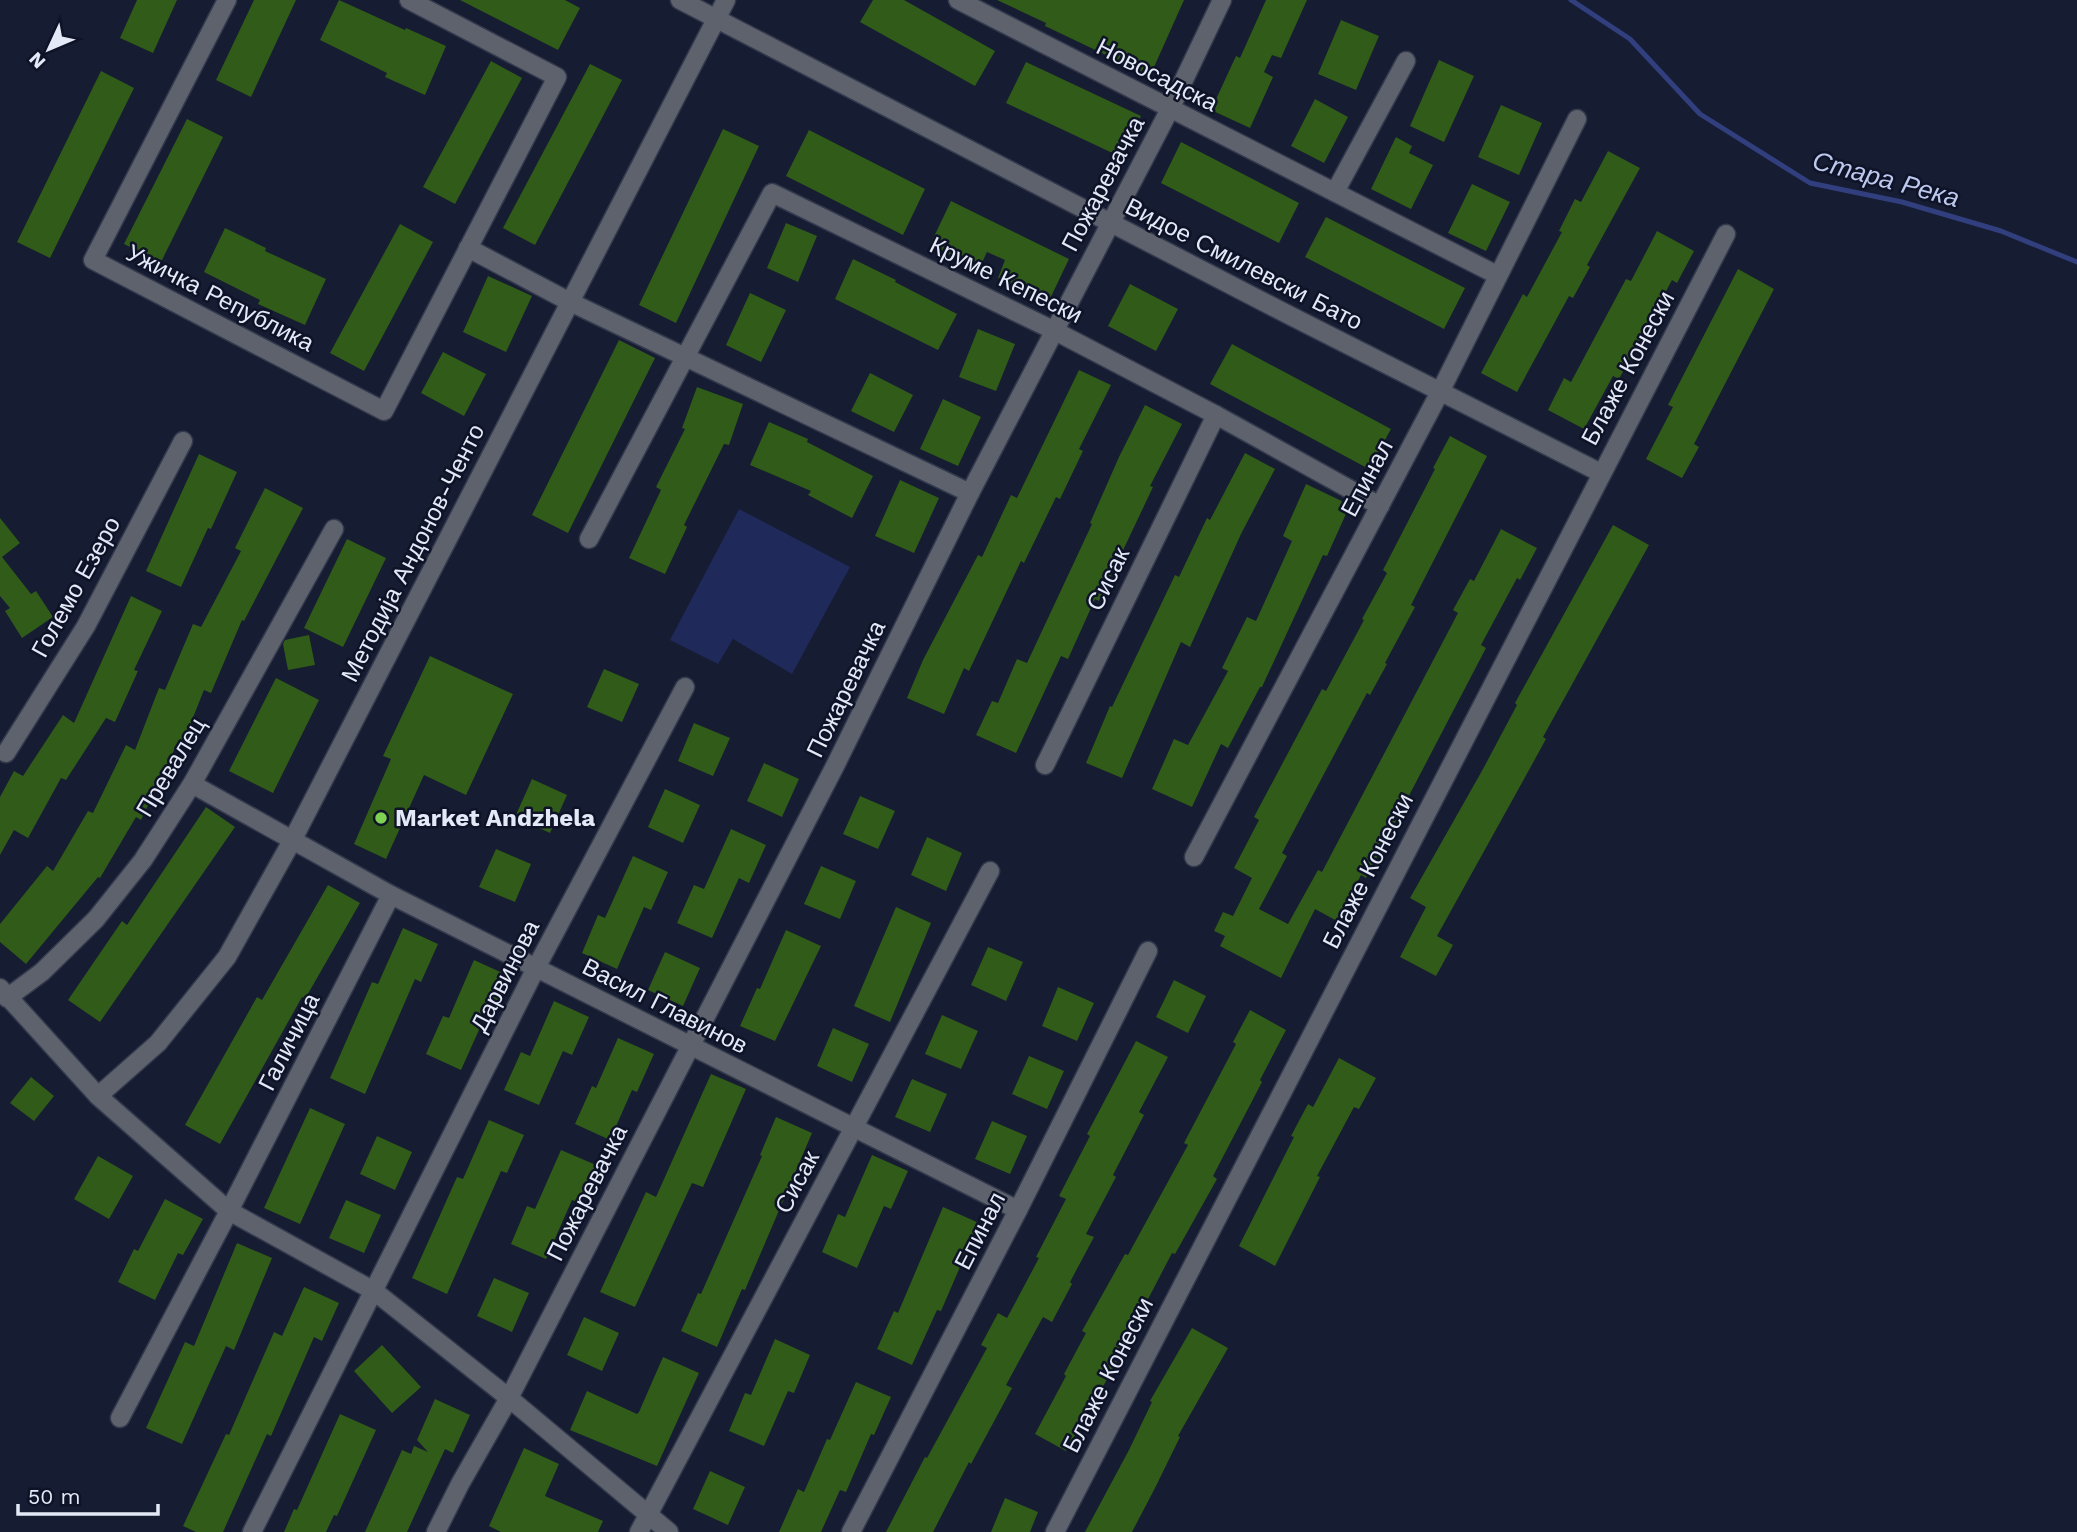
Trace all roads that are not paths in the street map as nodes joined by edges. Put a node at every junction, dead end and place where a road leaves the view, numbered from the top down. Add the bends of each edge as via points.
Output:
1 (227, 0) edge
2 (409, 0) edge
3 (680, 0) edge
4 (726, 0) edge
5 (958, 0) edge
6 (1222, 0) edge
7 (716, 19) junction
8 (1406, 61) dead end
9 (1170, 109) junction
10 (1577, 119) dead end
11 (1335, 192) junction
12 (1109, 222) junction
13 (1726, 234) dead end
14 (468, 248) junction
15 (1497, 275) junction
16 (570, 302) junction
17 (1055, 331) junction
18 (685, 358) junction
19 (1440, 392) junction
20 (1216, 415) junction
21 (183, 441) dead end
22 (1601, 473) junction
23 (970, 493) junction
24 (1380, 506) junction
25 (334, 529) dead end
26 (589, 539) dead end
27 (685, 687) dead end
28 (2, 751) edge
29 (1045, 765) dead end
30 (192, 784) junction
31 (292, 841) junction
32 (1194, 857) dead end
33 (990, 871) dead end
34 (391, 895) junction
35 (1148, 951) dead end
36 (536, 968) junction
37 (4, 993) edge
38 (690, 1046) junction
39 (97, 1096) junction
40 (853, 1128) junction
41 (1018, 1210) junction
42 (229, 1211) junction
43 (374, 1291) junction
44 (509, 1398) junction
45 (120, 1418) dead end
46 (643, 1524) edge
47 (252, 1532) edge
48 (436, 1532) edge
49 (668, 1532) edge
50 (851, 1532) edge
51 (1055, 1532) edge

1 - 14 street, Ужичка Република via 93,260 384,411
2 - 14 street, Ужичка Република via 556,77
3 - 7 street, Видое Смилевски Бато
4 - 7 street, Методија Андонов-Ченто
5 - 9 street, Новосадска
6 - 9 street, Пожаревачка
7 - 12 street, Видое Смилевски Бато
7 - 16 street, Методија Андонов-Ченто
8 - 11 street
9 - 11 street, Новосадска
9 - 12 street, Пожаревачка
10 - 15 street, Епинал
11 - 15 street, Новосадска
12 - 17 street, Пожаревачка
12 - 19 street, Видое Смилевски Бато
13 - 22 street, Блаже Конески
14 - 16 street
15 - 19 street, Епинал
16 - 18 street
16 - 31 street, Методија Андонов-Ченто
17 - 18 street, Круме Кепески via 772,193
17 - 20 street, Круме Кепески
17 - 23 street, Пожаревачка
18 - 23 street
18 - 26 street, Круме Кепески
19 - 22 street, Видое Смилевски Бато
19 - 24 street, Епинал
20 - 24 street, Круме Кепески
20 - 29 street, Сисак
21 - 28 street, Големо Езеро via 86,626
22 - 51 street, Блаже Конески
23 - 38 street, Пожаревачка
24 - 32 street, Епинал
25 - 30 street, Превалец
27 - 36 street, Дарвинова
30 - 31 street, Васил Главинов
30 - 37 street, Превалец via 143,860 96,919 42,972
31 - 34 street, Васил Главинов
31 - 39 street, Методија Андонов-Ченто via 227,957 158,1043
33 - 40 street, Сисак
34 - 36 street, Васил Главинов
34 - 42 street, Галичица
35 - 41 street, Епинал
36 - 38 street, Васил Главинов
36 - 43 street, Дарвинова
37 - 39 street
38 - 40 street, Васил Главинов
38 - 44 street, Пожаревачка
39 - 42 street
40 - 41 street, Васил Главинов
40 - 46 street, Сисак
41 - 50 street, Епинал
42 - 43 street
42 - 45 street, Галичица
43 - 44 street
43 - 47 street, Дарвинова
44 - 46 street
44 - 48 street, Пожаревачка
46 - 49 street

